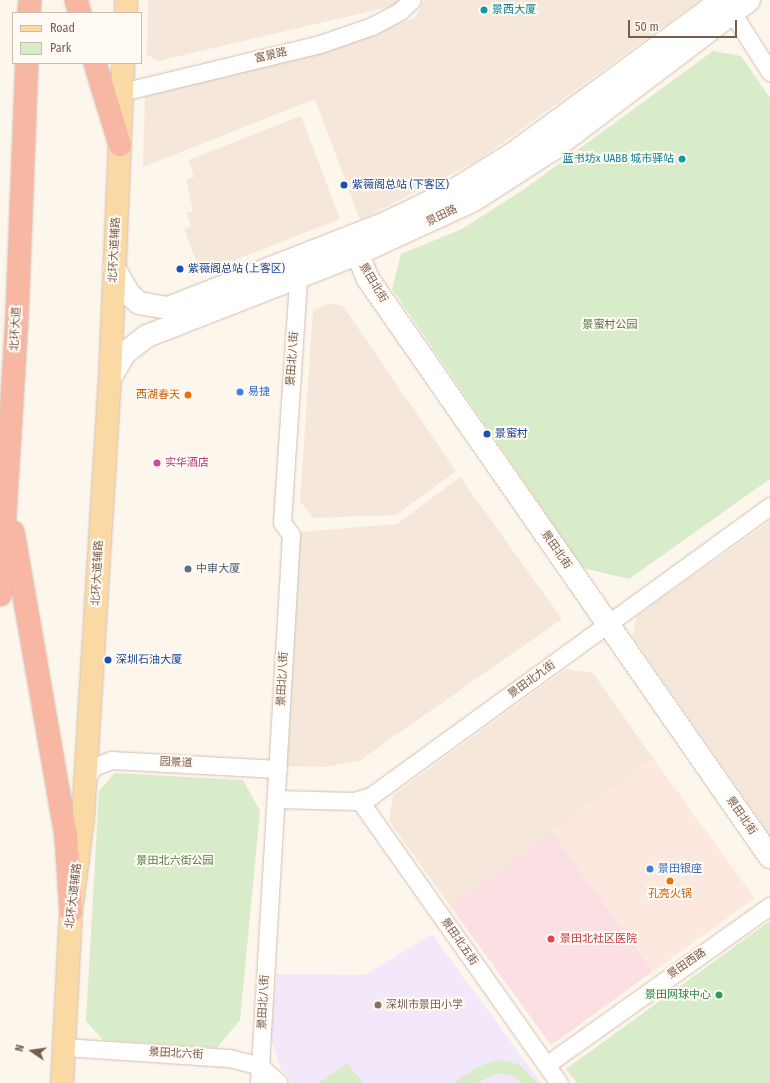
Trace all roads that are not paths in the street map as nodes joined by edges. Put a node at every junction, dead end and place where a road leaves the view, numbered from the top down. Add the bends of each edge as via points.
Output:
1 (30, 0) edge
2 (76, 0) edge
3 (126, 0) edge
4 (412, 0) edge
5 (732, 3) edge
6 (29, 12) edge
7 (80, 12) edge
8 (126, 12) edge
9 (770, 61) edge
10 (27, 64) edge
11 (95, 64) edge
12 (124, 64) edge
13 (770, 72) edge
14 (122, 92) junction
15 (120, 145) junction
16 (354, 246) junction
17 (114, 268) junction
18 (298, 278) junction
19 (110, 378) junction
20 (6, 495) junction
21 (770, 506) edge
22 (0, 595) edge
23 (608, 624) junction
24 (278, 768) junction
25 (85, 781) junction
26 (276, 799) junction
27 (360, 800) junction
28 (770, 857) edge
29 (770, 906) edge
30 (71, 912) junction
31 (64, 1048) junction
32 (546, 1065) junction
33 (260, 1066) junction
34 (62, 1083) edge
35 (259, 1083) edge
36 (279, 1083) edge
37 (558, 1083) edge

1 - 6 highway
2 - 7 highway
3 - 8 main road
4 - 14 street, 富景路 via 400,11 372,26 320,44
5 - 9 street
5 - 13 street
5 - 16 main road, 景田路 via 528,167 468,203
10 - 20 highway, 北环大道
11 - 15 highway
12 - 14 main road, 北环大道辅路
14 - 15 main road, 北环大道辅路
15 - 17 main road, 北环大道辅路
16 - 17 main road, 景田路 via 168,308 139,303 129,294
16 - 18 main road, 景田路
16 - 23 main road, 景田北街 via 368,279
17 - 19 main road, 北环大道辅路
18 - 19 main road, 景田路 via 147,336 125,353
18 - 24 street, 景田北八街 via 282,522 291,535
19 - 25 main road, 北环大道辅路
20 - 22 highway, 北环大道
20 - 30 highway via 66,835
21 - 23 street, 景田北九街
23 - 27 street, 景田北九街 via 379,791
23 - 28 main road, 景田北街
24 - 25 street, 园景道 via 111,760 93,767
24 - 26 street, 景田北八街
25 - 30 main road, 北环大道辅路 via 81,842
26 - 27 street, 景田北九街
26 - 33 street, 景田北八街
27 - 32 street, 景田北五街
29 - 32 street, 景田西路
30 - 31 main road, 北环大道辅路
31 - 33 street, 景田北六街 via 220,1056
31 - 34 main road, 北环大道辅路
32 - 37 street, 景田北五街
33 - 35 street, 景田北八街
33 - 36 street, 景田北六街

